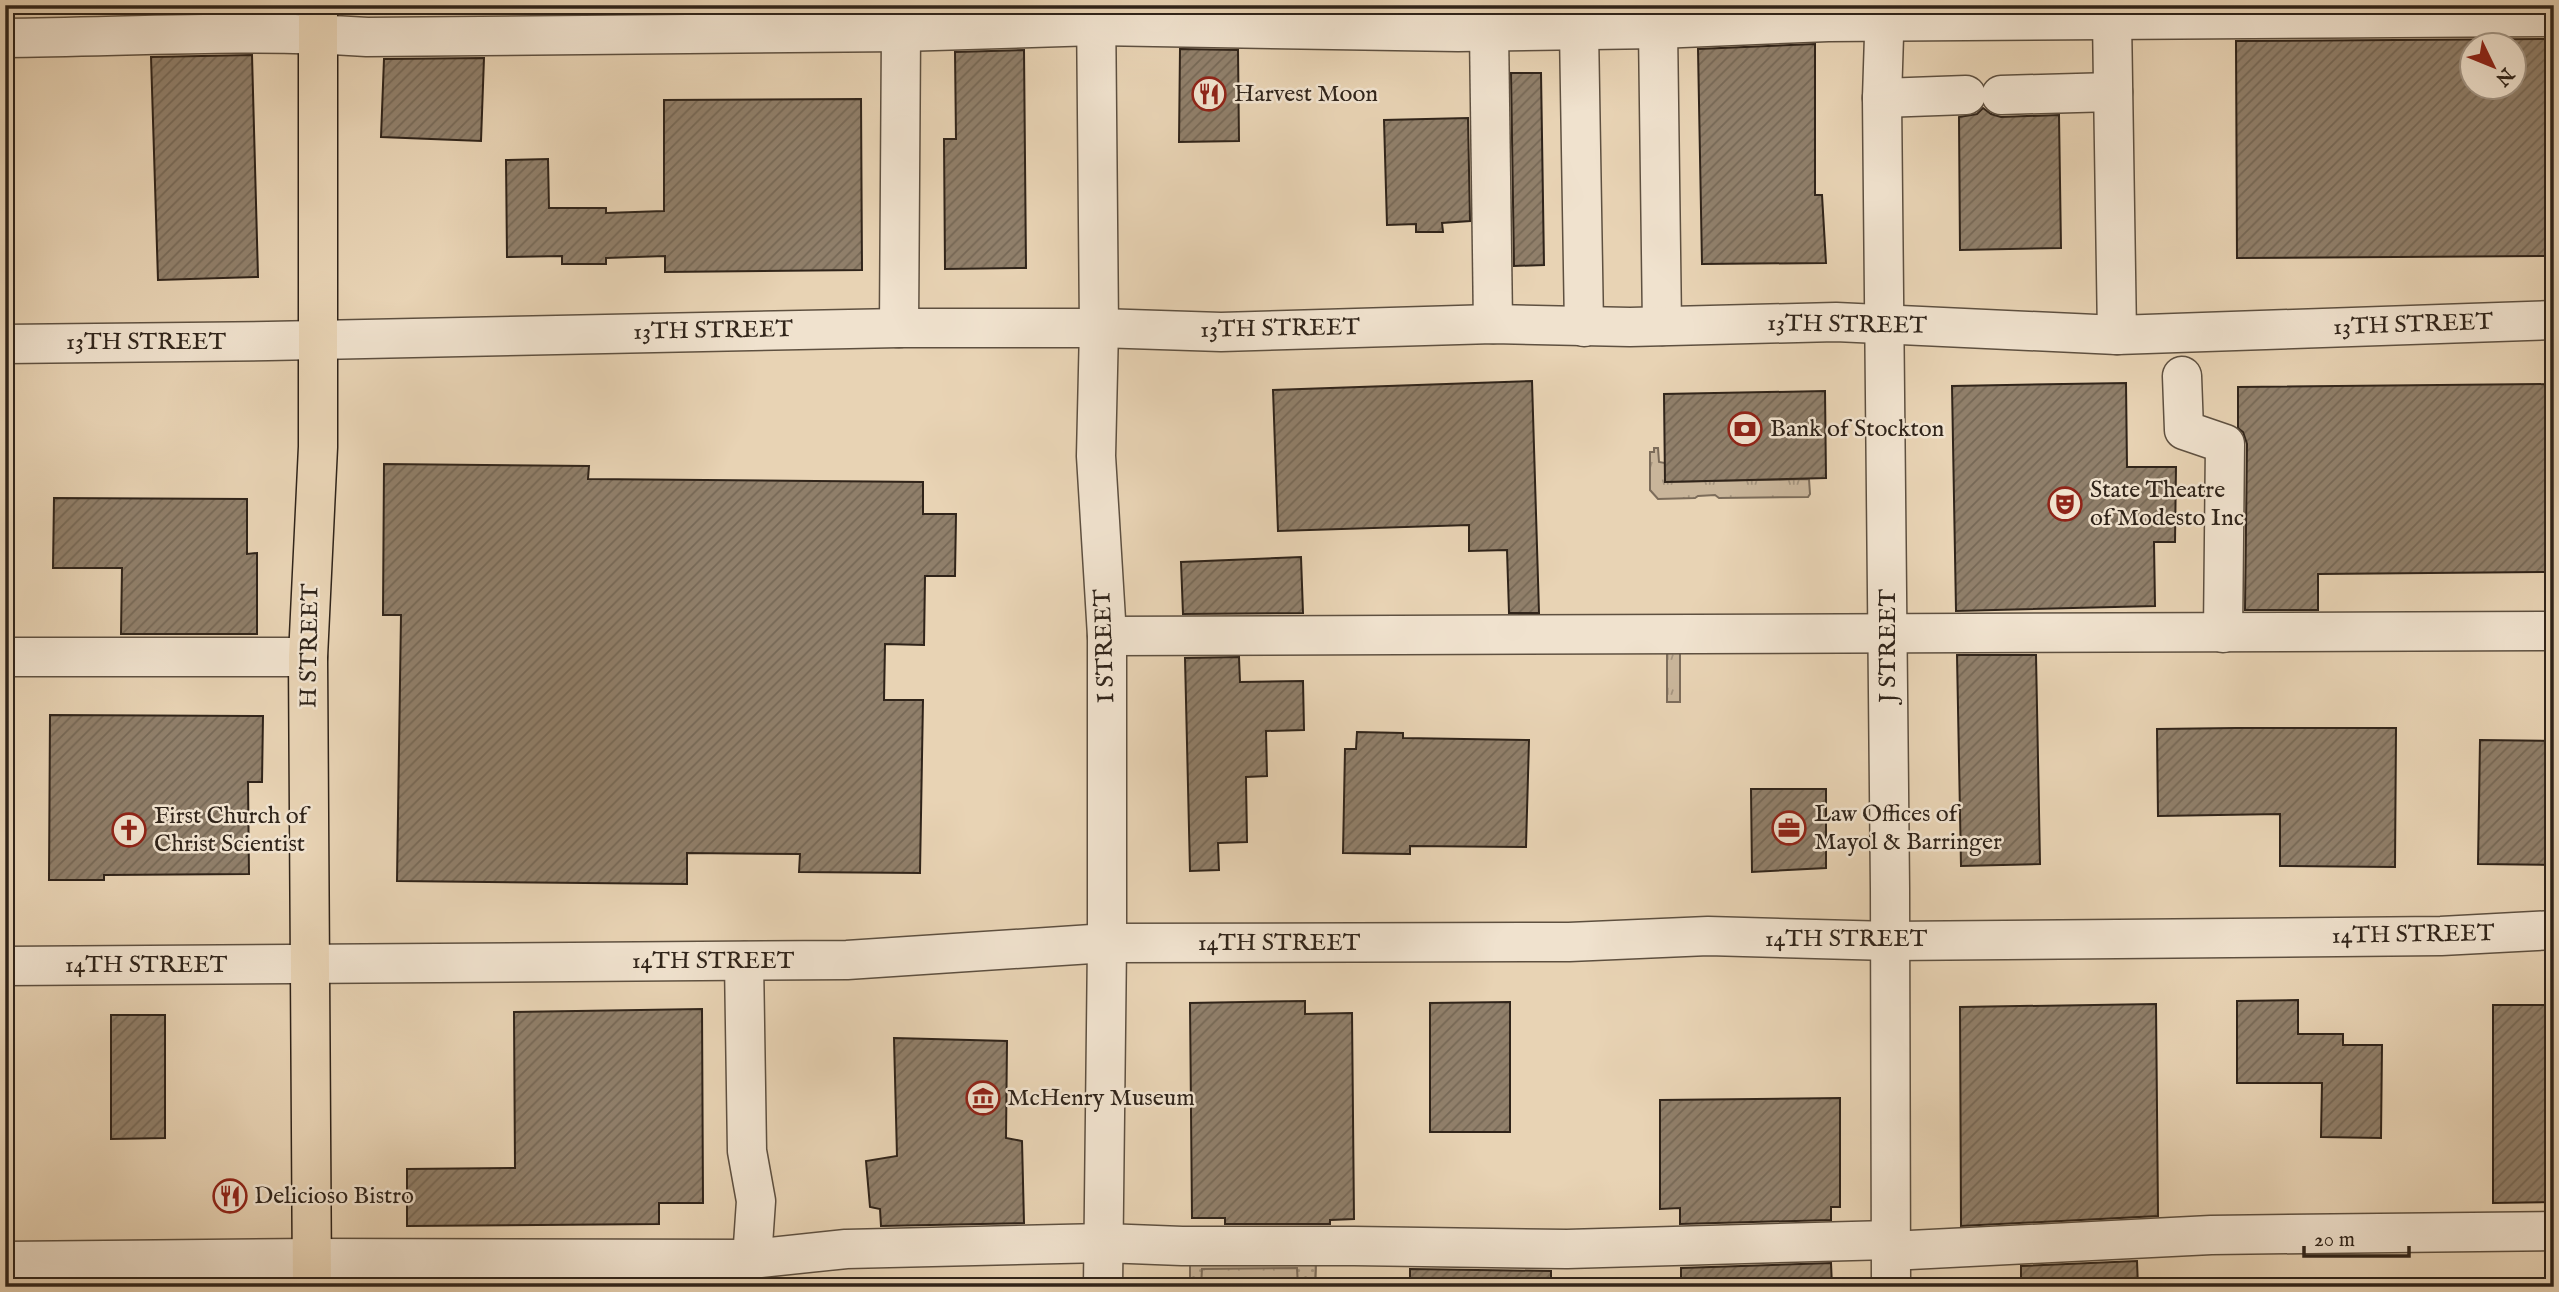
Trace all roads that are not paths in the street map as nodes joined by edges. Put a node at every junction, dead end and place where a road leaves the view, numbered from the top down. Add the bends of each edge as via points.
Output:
1 (1885, 13) edge
2 (2110, 13) edge
3 (1096, 16) edge
4 (2554, 17) edge
5 (318, 19) edge
6 (1634, 21) edge
7 (1579, 30) junction
8 (1489, 31) junction
9 (901, 32) junction
10 (5, 38) edge
11 (2113, 92) junction
12 (1882, 99) junction
13 (2554, 320) edge
14 (1493, 324) junction
15 (1885, 325) junction
16 (1662, 326) junction
17 (1584, 327) junction
18 (898, 328) junction
19 (1099, 328) junction
20 (2117, 335) junction
21 (317, 341) junction
22 (5, 344) edge
23 (2182, 376) dead end
24 (2554, 631) edge
25 (2223, 633) junction
26 (1888, 635) junction
27 (1107, 636) junction
28 (5, 657) edge
29 (308, 657) junction
30 (2554, 930) edge
31 (1890, 941) junction
32 (1107, 943) junction
33 (744, 961) junction
34 (310, 964) junction
35 (5, 966) edge
36 (2554, 1231) edge
37 (1104, 1243) junction
38 (752, 1259) junction
39 (1890, 1259) edge
40 (5, 1261) edge
41 (312, 1272) edge
42 (700, 1273) edge
43 (1103, 1287) edge

1 - 2 street
1 - 6 street via 1828,22
1 - 12 street, J STREET
2 - 4 street
2 - 11 street
3 - 8 street
3 - 9 street
3 - 19 street, I STREET
5 - 9 street via 367,37
5 - 10 street
5 - 21 main road, H STREET
6 - 7 street
6 - 16 street
7 - 8 street
7 - 17 street
8 - 14 street
9 - 18 street
11 - 12 street
11 - 20 street
12 - 15 street, J STREET
13 - 20 street, 13TH STREET
14 - 17 street, 13TH STREET
14 - 19 street, 13TH STREET via 1222,332
15 - 16 street, 13TH STREET via 1836,321
15 - 20 street, 13TH STREET
15 - 26 street, J STREET
16 - 17 street, 13TH STREET
18 - 19 street, 13TH STREET
18 - 21 street, 13TH STREET
19 - 27 street, I STREET via 1096,456
21 - 22 street, 13TH STREET
21 - 29 main road, H STREET via 318,447
23 - 25 street via 2184,430 2225,444
24 - 25 street
25 - 26 street
26 - 27 street
26 - 31 street, J STREET
27 - 32 street, I STREET
28 - 29 street
29 - 34 main road, H STREET
30 - 31 street, 14TH STREET via 2441,936
31 - 32 street, 14TH STREET via 1708,936 1569,942
31 - 39 street, J STREET
32 - 33 street, 14TH STREET via 847,960
32 - 37 street, I STREET
33 - 34 street, 14TH STREET
33 - 38 street via 747,1151 756,1201
34 - 35 street, 14TH STREET
34 - 41 main road, H STREET
36 - 39 street via 2211,1235
37 - 38 street via 846,1250
37 - 39 street
37 - 43 street, I STREET
38 - 42 street
40 - 41 street
41 - 42 street

